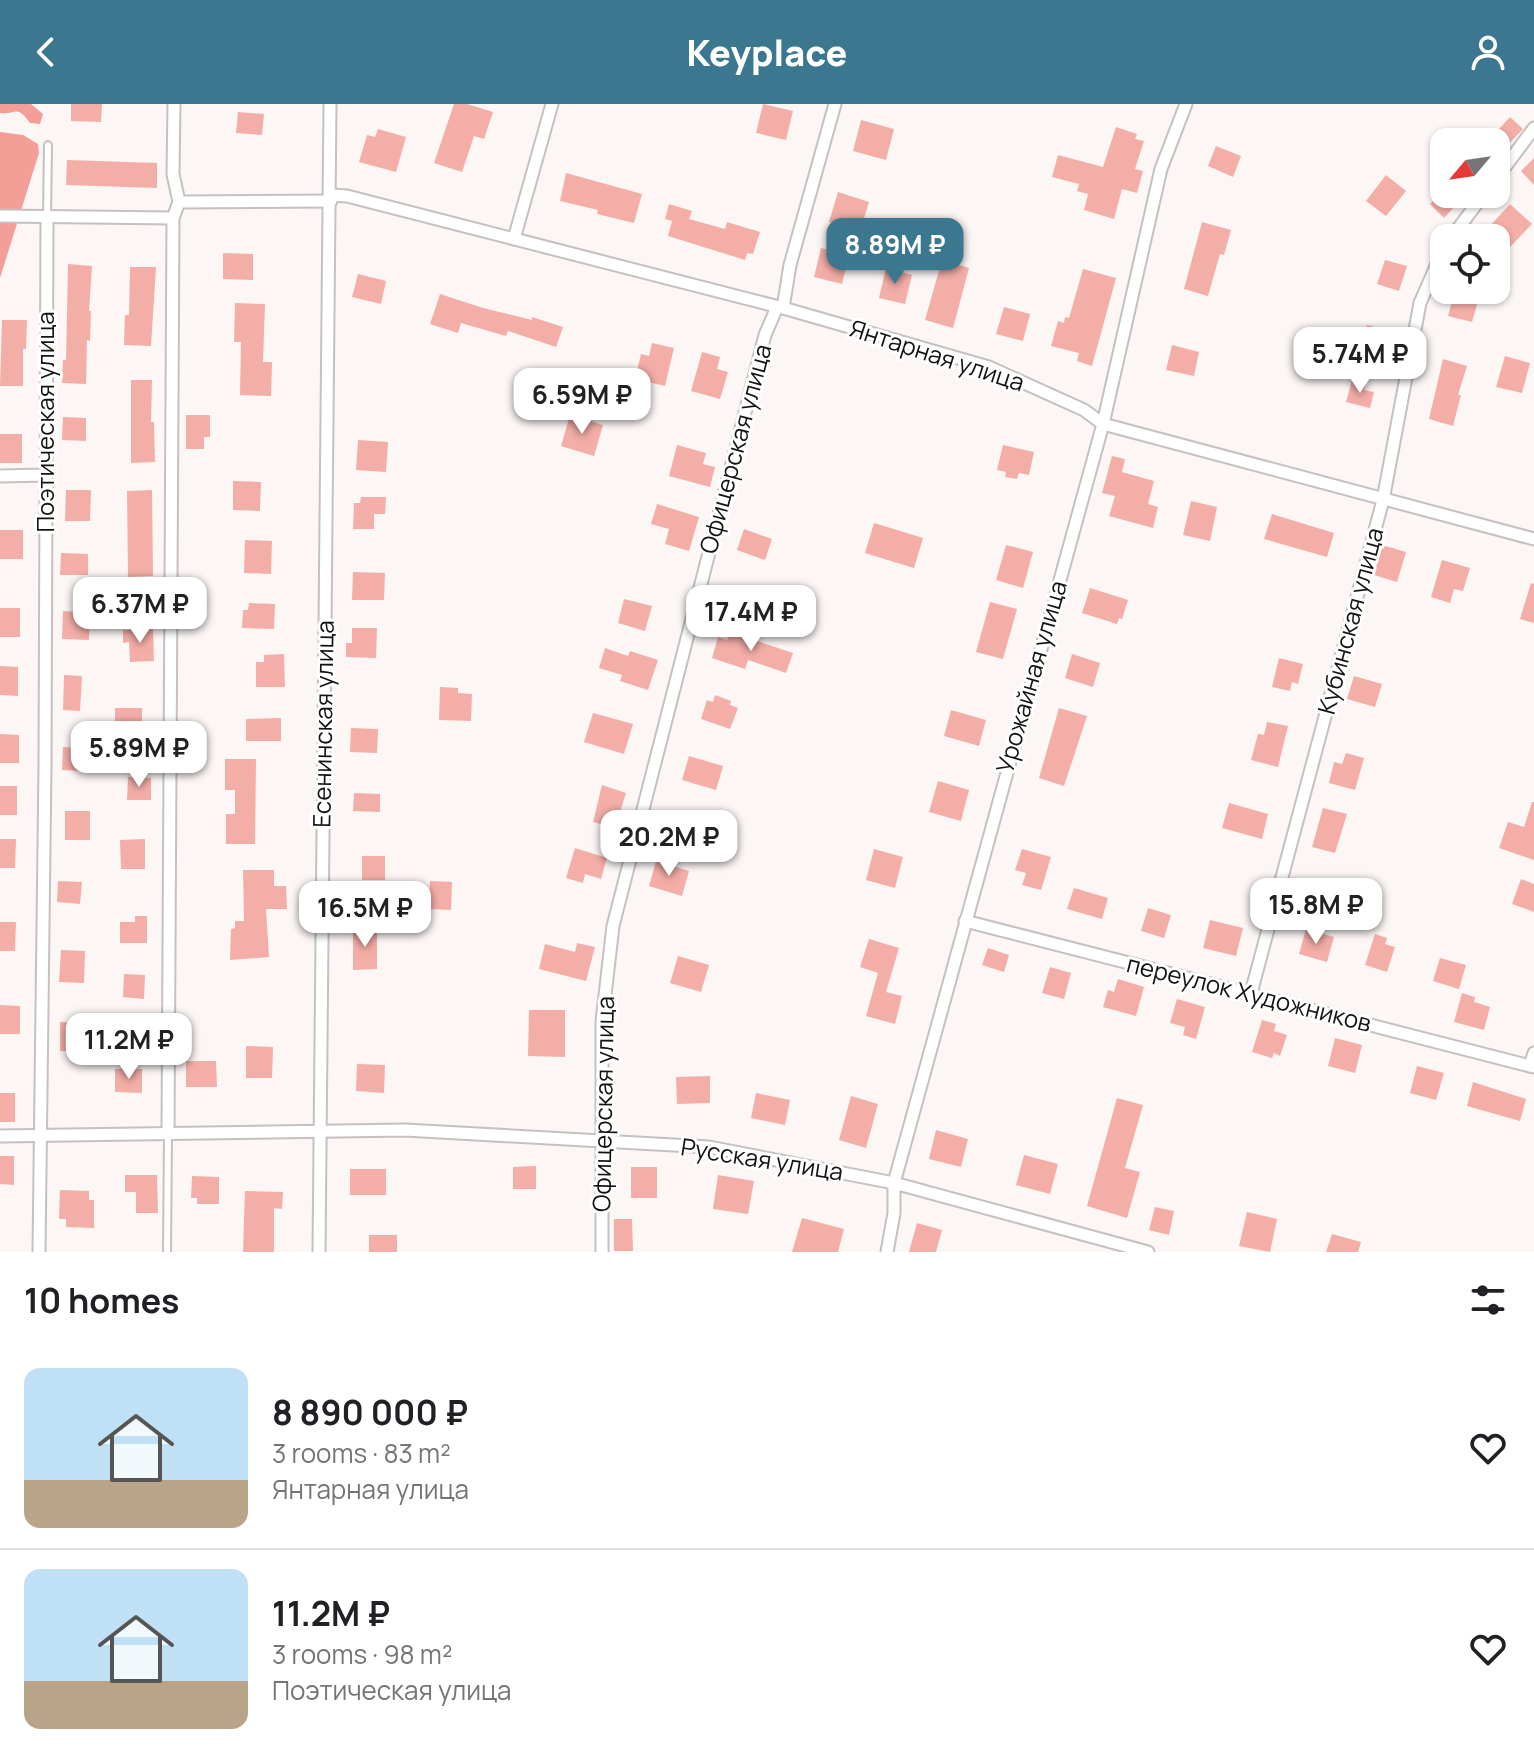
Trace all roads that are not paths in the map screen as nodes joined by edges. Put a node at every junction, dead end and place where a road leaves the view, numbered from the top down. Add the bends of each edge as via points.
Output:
1 (174, 104) edge
2 (330, 104) edge
3 (552, 104) edge
4 (835, 104) edge
5 (1186, 104) edge
6 (1534, 128) edge
7 (48, 145) dead end
8 (1510, 160) edge
9 (331, 198) junction
10 (179, 202) junction
11 (0, 216) edge
12 (47, 217) junction
13 (173, 218) junction
14 (514, 239) junction
15 (1430, 280) edge
16 (780, 308) junction
17 (1103, 424) junction
18 (46, 475) junction
19 (0, 476) edge
20 (1383, 500) junction
21 (1534, 539) edge
22 (965, 921) junction
23 (1251, 993) junction
24 (1534, 1053) edge
25 (1532, 1066) edge
26 (319, 1132) junction
27 (168, 1134) junction
28 (0, 1136) edge
29 (40, 1136) junction
30 (603, 1141) junction
31 (894, 1183) junction
32 (39, 1252) edge
33 (167, 1252) edge
34 (319, 1252) edge
35 (602, 1252) edge
36 (887, 1252) edge
37 (1148, 1252) edge

1 - 10 street via 173,174
2 - 9 street, Есенинская улица
3 - 14 street
4 - 16 street, Офицерская улица
5 - 17 street, Урожайная улица via 1161,169
6 - 8 street
7 - 12 lane
9 - 10 street, Янтарная улица
9 - 14 street, Янтарная улица via 347,196
9 - 26 street, Есенинская улица
10 - 13 street
11 - 12 street
12 - 13 street
12 - 18 street, Поэтическая улица
13 - 27 street
14 - 16 street, Янтарная улица
15 - 20 street, Кубинская улица via 1420,303
16 - 17 street, Янтарная улица via 989,367 1084,410
16 - 30 street, Офицерская улица via 765,335 613,926 602,1021
17 - 20 street, Янтарная улица
17 - 22 street, Урожайная улица
18 - 19 street
18 - 29 street, Поэтическая улица
20 - 21 street, Янтарная улица
20 - 23 street, Кубинская улица
22 - 23 street, переулок Художников
22 - 31 street, Урожайная улица
23 - 25 street, переулок Художников
24 - 25 street
26 - 27 street, Русская улица
26 - 30 street, Русская улица via 405,1130
26 - 34 street, Есенинская улица
27 - 29 street, Русская улица
27 - 33 lane
28 - 29 street, Русская улица
29 - 32 street, Поэтическая улица
30 - 31 street, Русская улица via 709,1147
30 - 35 street, Офицерская улица
31 - 36 street, Урожайная улица
31 - 37 street, Русская улица

